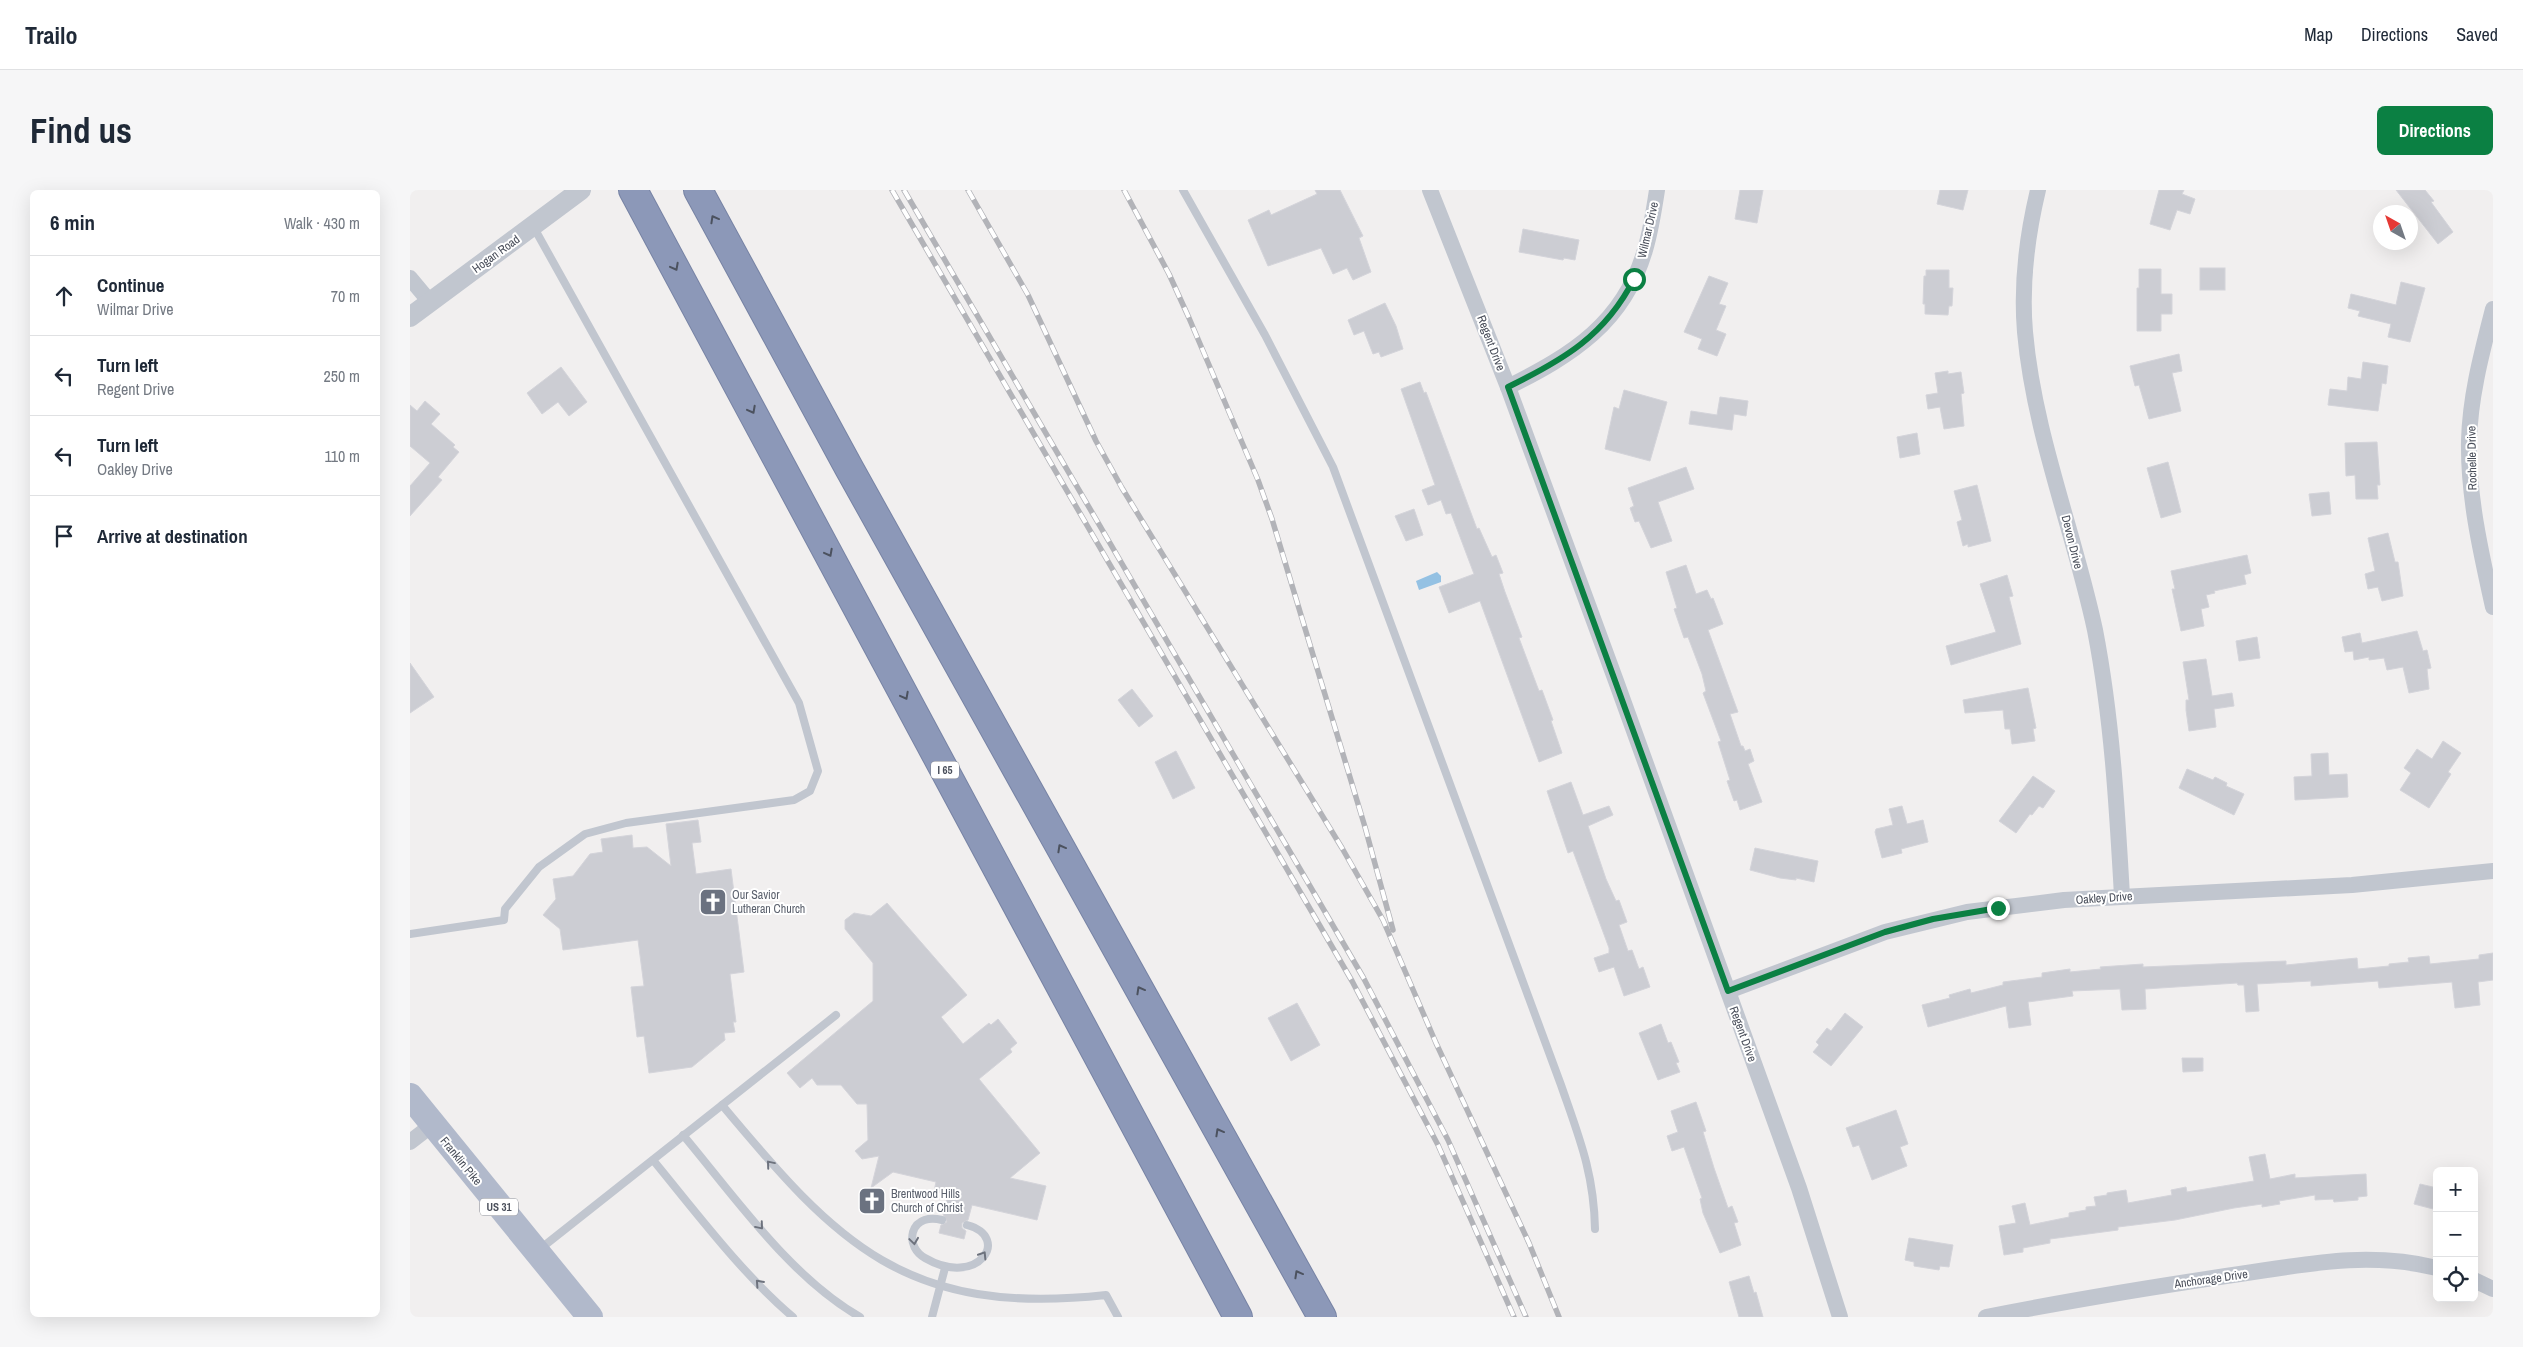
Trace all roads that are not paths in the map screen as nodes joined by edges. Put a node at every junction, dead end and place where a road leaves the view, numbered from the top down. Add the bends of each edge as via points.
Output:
1 (581, 190) edge
2 (632, 190) edge
3 (1183, 190) edge
4 (1430, 190) edge
5 (1657, 190) edge
6 (2038, 190) edge
7 (699, 192) edge
8 (533, 226) junction
9 (410, 278) edge
10 (430, 302) junction
11 (2493, 309) edge
12 (410, 316) edge
13 (1508, 387) junction
14 (2493, 607) edge
15 (2493, 871) edge
16 (2122, 896) junction
17 (410, 934) edge
18 (1728, 991) junction
19 (836, 1015) dead end
20 (410, 1096) edge
21 (722, 1105) junction
22 (432, 1125) junction
23 (683, 1135) junction
24 (410, 1142) edge
25 (653, 1160) junction
26 (942, 1220) dead end
27 (967, 1225) dead end
28 (1595, 1229) dead end
29 (844, 1245) dead end
30 (536, 1252) junction
31 (2433, 1267) edge
32 (945, 1268) junction
33 (2478, 1282) edge
34 (2493, 1289) edge
35 (928, 1298) dead end
36 (936, 1301) junction
37 (945, 1303) dead end
38 (1058, 1306) dead end
39 (590, 1317) edge
40 (793, 1317) edge
41 (860, 1317) edge
42 (932, 1317) edge
43 (1118, 1317) edge
44 (1238, 1317) edge
45 (1322, 1317) edge
46 (1840, 1317) edge
47 (1986, 1317) edge

1 - 8 street, Hogan Road
2 -> 44 highway, I 65
3 - 28 lane via 1265,335 1333,467 1589,1167
4 - 13 street, Regent Drive
5 - 13 street, Wilmar Drive via 1645,251 1618,308 1576,350
6 - 16 street, Devon Drive via 2026,264 2026,343 2043,429 2088,602 2104,680 2112,744
45 -> 7 highway
8 - 10 street, Hogan Road
8 - 17 lane via 799,704 818,771 810,791 794,800 626,823 585,834 539,867 505,909 504,920
9 - 10 street
10 - 12 street, Hogan Road
11 - 14 street, Rochelle Drive via 2475,386 2469,442 2475,519
13 - 18 street, Regent Drive
15 - 16 street, Oakley Drive via 2352,885
16 - 18 street, Oakley Drive via 1998,908 1910,924
18 - 46 street, Regent Drive via 1799,1188
19 - 21 lane
20 - 22 main road, Franklin Pike / US 31
21 - 23 lane
29 -> 21 lane via 790,1187
22 - 24 street
22 - 30 main road, Franklin Pike / US 31
23 - 25 lane
23 -> 41 lane via 788,1260 810,1281
25 - 30 lane
40 -> 25 lane via 770,1296
26 -> 32 lane via 929,1218 923,1221 914,1229 912,1241 921,1256
32 -> 27 lane via 965,1268 983,1259 988,1244 986,1236 981,1230
30 - 39 main road, Franklin Pike / US 31
31 - 47 street, Anchorage Drive via 2382,1258 2330,1261 2121,1292
32 - 36 lane
33 - 34 street
35 - 36 lane
36 - 37 lane
36 - 42 lane
38 - 43 lane via 1106,1295

